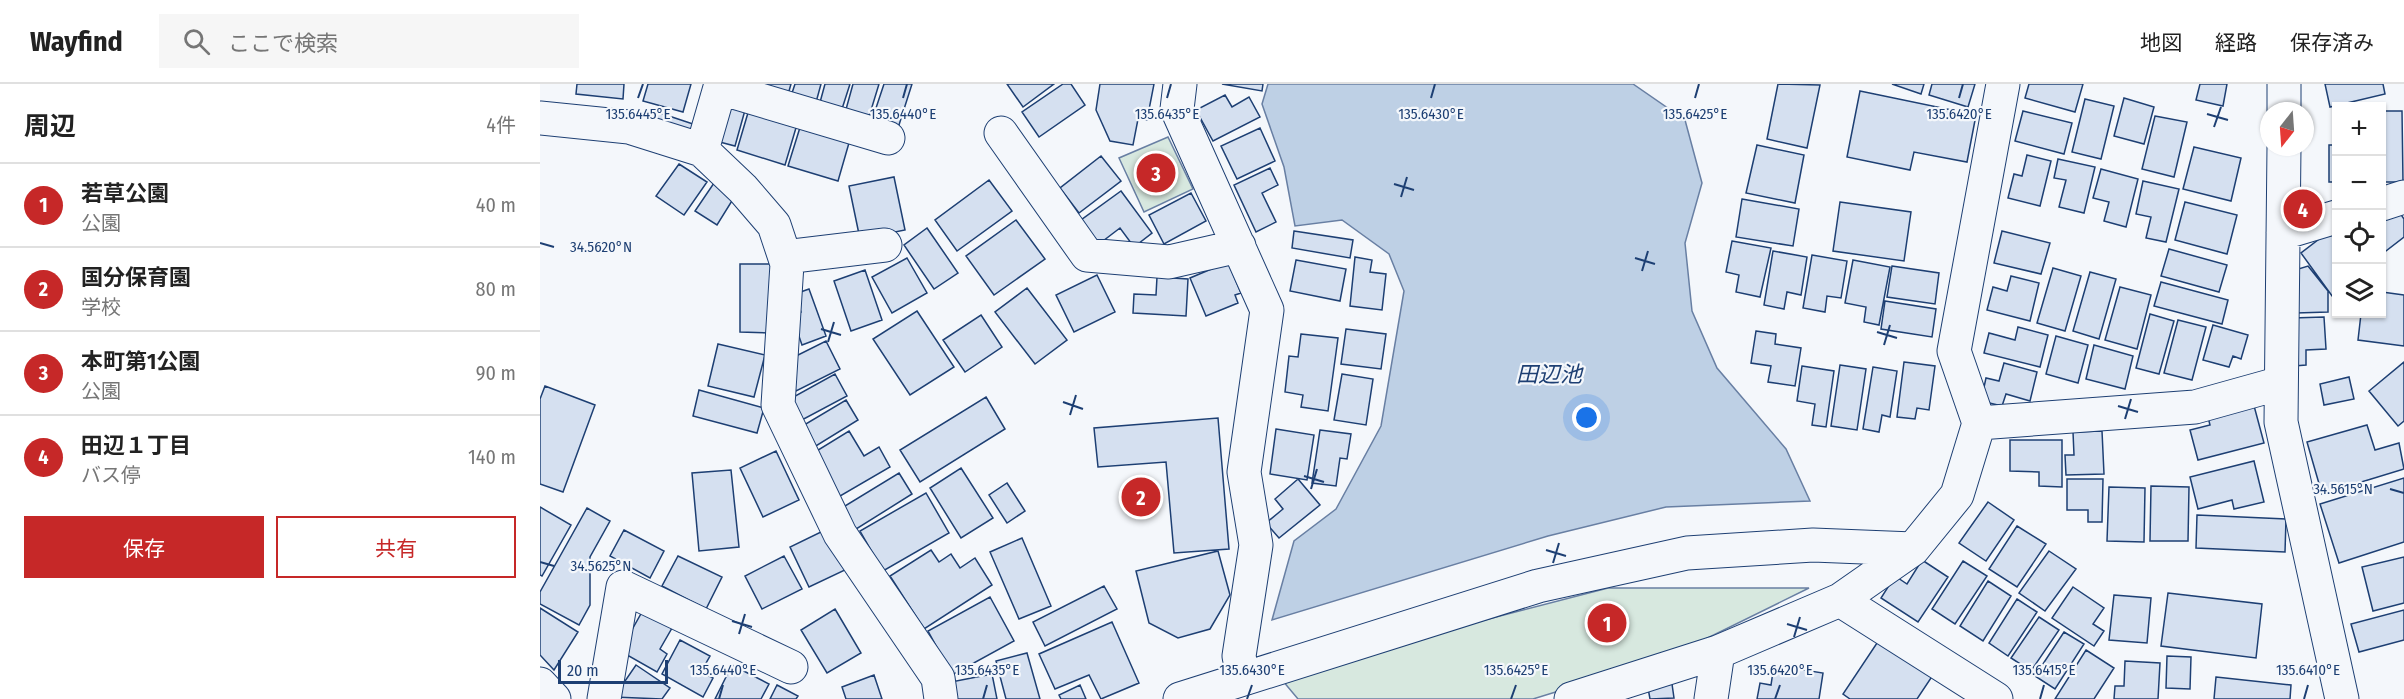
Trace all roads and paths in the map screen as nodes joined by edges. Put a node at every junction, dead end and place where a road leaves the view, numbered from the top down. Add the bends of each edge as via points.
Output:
1 (1180, 84) edge
2 (2003, 84) edge
3 (2284, 84) edge
4 (720, 86) edge
5 (2284, 102) edge
6 (540, 118) edge
7 (1001, 133) dead end
8 (888, 138) dead end
9 (702, 150) junction
10 (2284, 156) edge
11 (2404, 197) edge
12 (2386, 203) edge
13 (2332, 218) edge
14 (2283, 233) junction
15 (885, 245) dead end
16 (1239, 246) junction
17 (785, 257) junction
18 (2281, 383) junction
19 (1979, 423) junction
20 (1913, 549) junction
21 (1840, 600) junction
22 (1718, 652) junction
23 (791, 667) dead end
24 (1243, 677) junction
25 (540, 684) edge
26 (1980, 695) edge
27 (554, 699) edge
28 (604, 699) edge
29 (941, 699) edge
30 (1180, 699) edge
31 (1571, 699) edge
32 (1711, 699) edge
33 (2342, 699) edge

1 - 16 street via 1177,109
2 - 19 street via 1954,351
3 - 5 street
4 - 8 street
4 - 9 street
6 - 9 street via 629,127
7 - 16 street via 1087,255 1168,262
9 - 17 street via 774,225
10 - 14 street
11 - 12 street
13 - 14 street
14 - 18 street
15 - 17 street
16 - 24 street via 1267,310 1244,472 1256,544 1239,656
17 - 29 street via 778,405 840,534 938,678
18 - 19 street via 2195,407
18 - 33 street via 2281,422
19 - 20 street via 1957,495
20 - 21 street
20 - 24 street via 1813,545 1687,553 1538,586
21 - 22 street
21 - 26 street
22 - 31 street
22 - 32 street
23 - 28 street via 623,587
24 - 30 street
25 - 27 street

